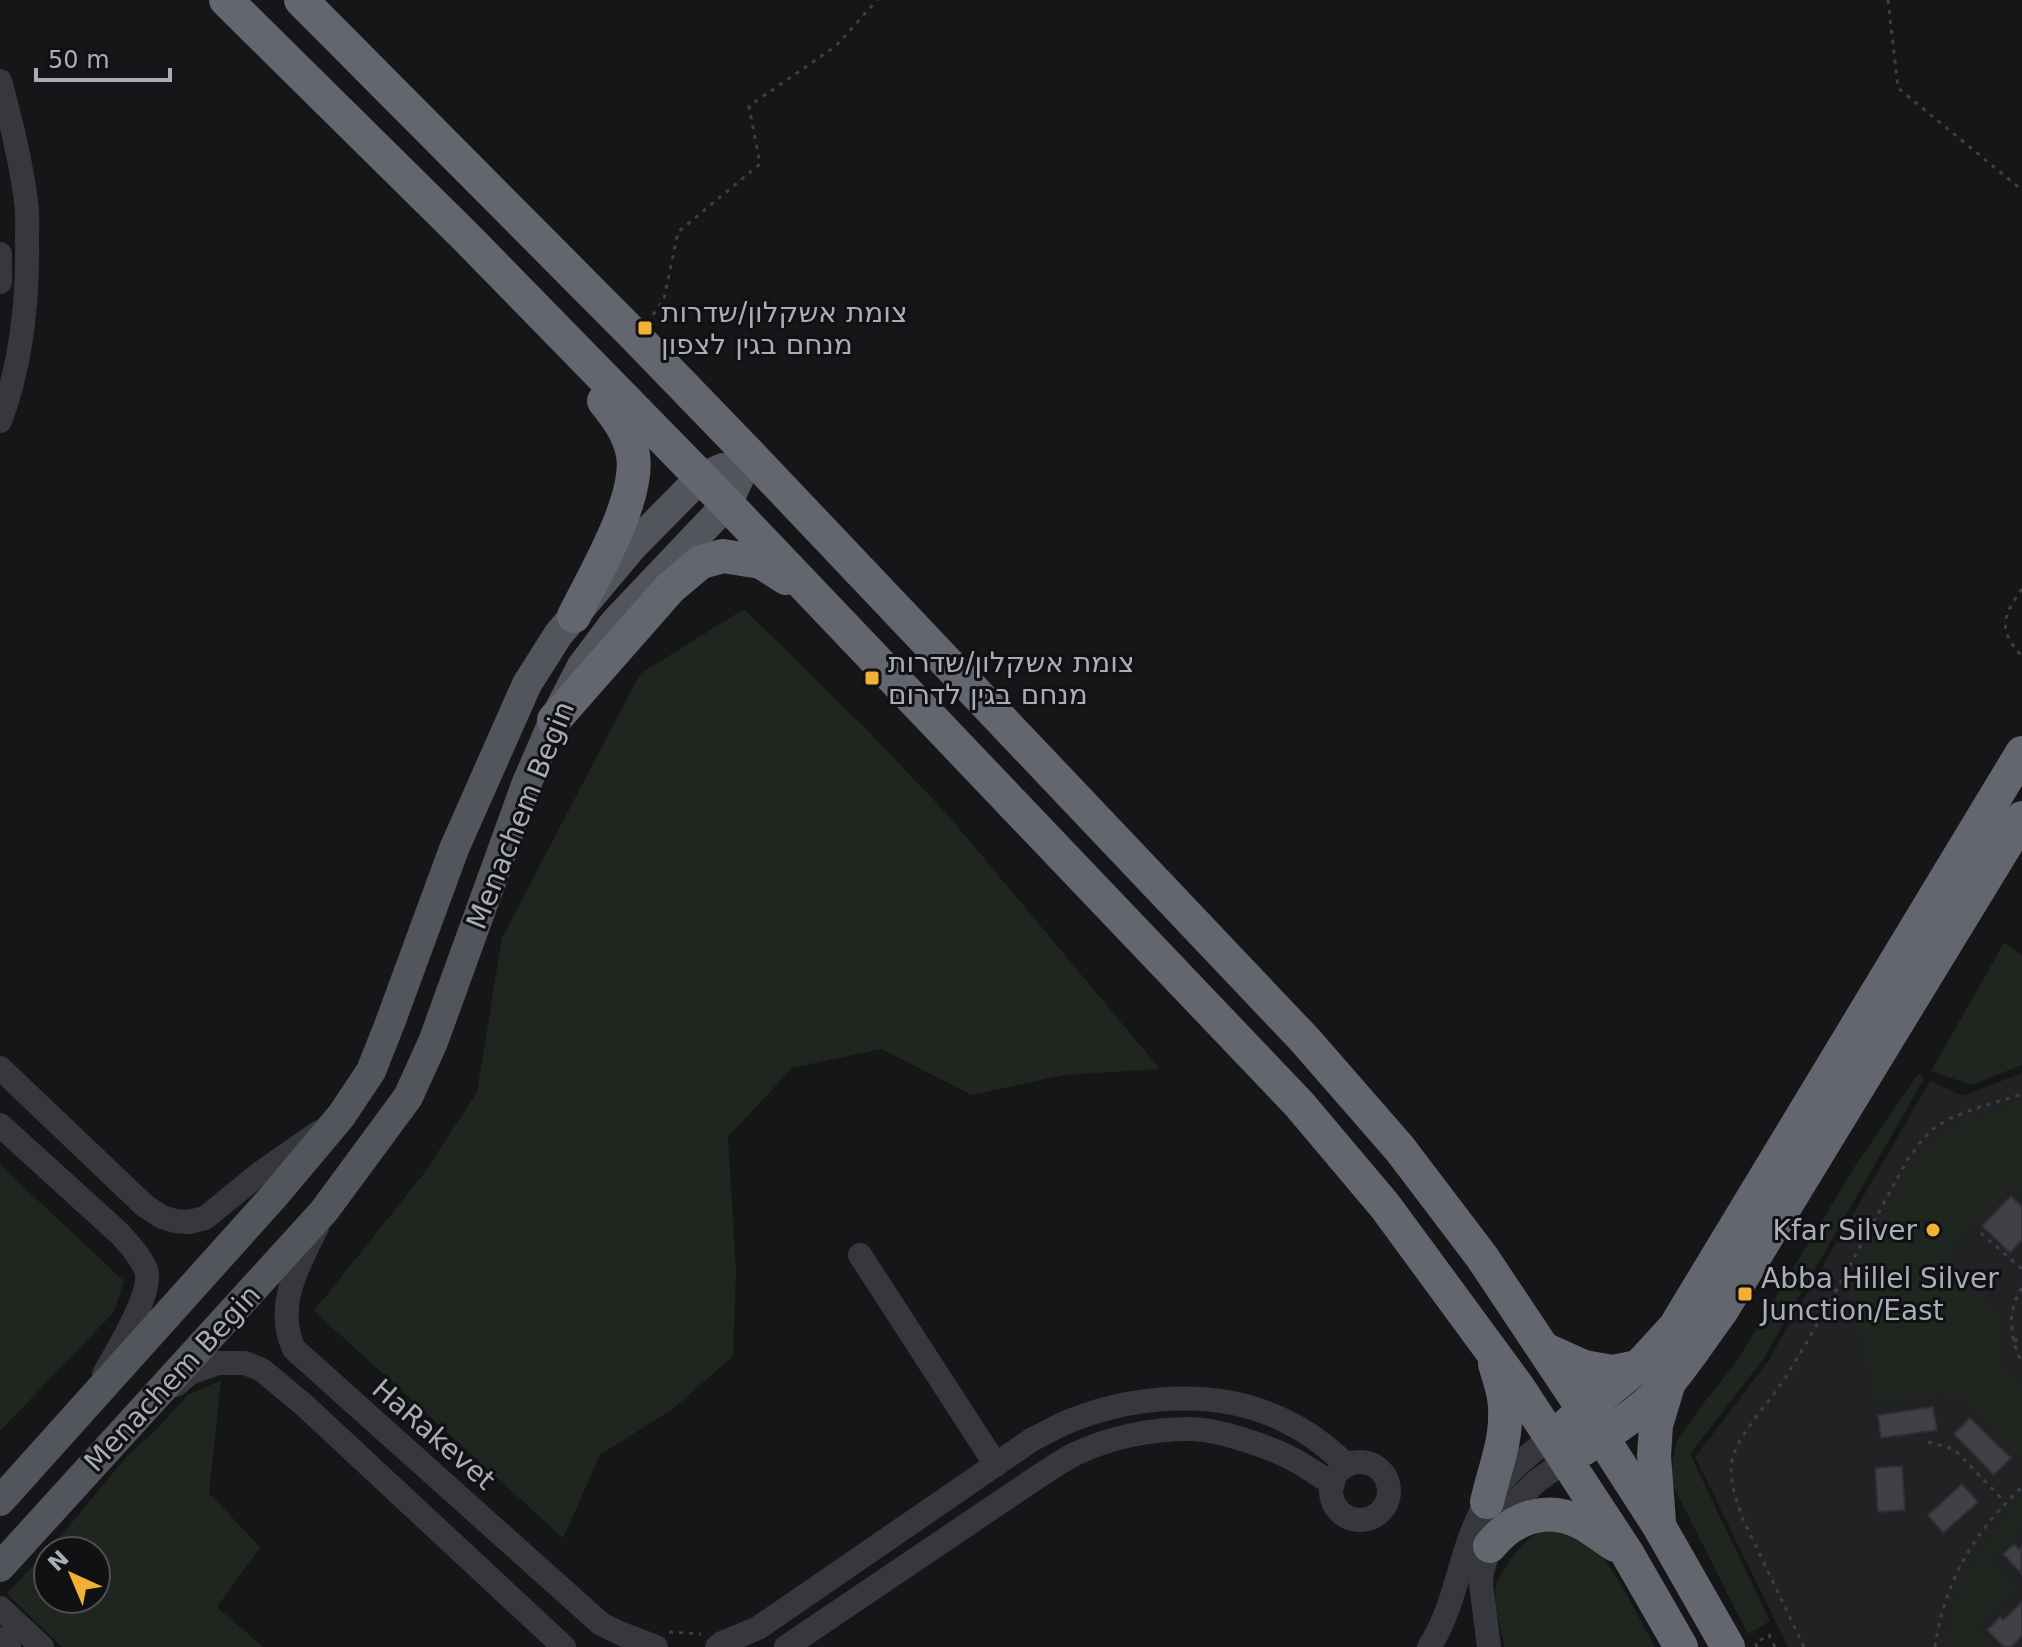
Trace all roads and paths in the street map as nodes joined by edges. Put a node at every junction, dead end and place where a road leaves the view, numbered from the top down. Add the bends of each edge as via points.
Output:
1 (226, 0) edge
2 (301, 0) edge
3 (877, 0) edge
4 (1888, 0) edge
5 (0, 81) edge
6 (2022, 190) edge
7 (0, 254) edge
8 (0, 282) edge
9 (534, 307) junction
10 (633, 334) junction
11 (0, 421) edge
12 (750, 455) junction
13 (700, 478) junction
14 (727, 504) junction
15 (2022, 589) edge
16 (814, 597) junction
17 (574, 616) junction
18 (2022, 656) edge
19 (554, 720) junction
20 (2022, 753) edge
21 (2022, 818) edge
22 (0, 1068) edge
23 (2022, 1094) edge
24 (341, 1116) junction
25 (0, 1125) edge
26 (324, 1211) junction
27 (1981, 1233) dead end
28 (860, 1255) dead end
29 (2022, 1269) edge
30 (2022, 1288) edge
31 (2022, 1338) edge
32 (2014, 1341) junction
33 (1544, 1349) junction
34 (1492, 1352) junction
35 (2022, 1363) edge
36 (1638, 1367) junction
37 (1669, 1382) junction
38 (93, 1395) junction
39 (1594, 1424) junction
40 (120, 1435) junction
41 (1928, 1442) dead end
42 (1559, 1448) junction
43 (996, 1465) junction
44 (2022, 1487) edge
45 (0, 1501) edge
46 (1487, 1502) junction
47 (2005, 1502) junction
48 (1659, 1526) junction
49 (1480, 1546) junction
50 (1627, 1553) junction
51 (2, 1564) edge
52 (0, 1608) edge
53 (0, 1639) edge
54 (9, 1647) edge
55 (42, 1647) edge
56 (564, 1647) edge
57 (656, 1647) edge
58 (717, 1647) edge
59 (786, 1647) edge
60 (1429, 1647) edge
61 (1489, 1647) edge
62 (1681, 1647) edge
63 (1728, 1647) edge
64 (1757, 1647) edge
65 (1775, 1647) edge
66 (1804, 1647) edge
67 (1935, 1647) edge

1 - 9 highway
2 - 10 highway
3 - 10 path via 836,46 749,106 760,164 678,232 664,299
4 - 6 path via 1898,88
5 - 11 street via 27,204 28,278 21,339
7 - 8 street
9 - 13 highway
9 - 17 highway via 625,428 633,456 632,484 617,529
10 - 12 highway
12 - 13 main road, Menachem Begin
12 - 14 main road, Menachem Begin
12 - 33 highway via 1314,1051 1400,1149
13 - 14 highway
13 - 17 main road, Menachem Begin
14 - 16 highway
14 - 19 main road, Menachem Begin via 615,622 582,666
15 - 18 path via 2007,610 2006,631
16 - 19 highway via 761,562 723,556 701,562 670,588
16 - 34 highway via 1299,1104 1385,1206
17 - 24 main road, Menachem Begin via 527,684 454,849 371,1071
19 - 26 main road, Menachem Begin via 408,1097
20 - 36 highway via 1675,1327
21 - 37 highway via 1722,1310
22 - 24 street via 145,1206 175,1221 205,1218
23 - 66 path via 1950,1119 1919,1145 1787,1375 1733,1456 1731,1473 1742,1517
24 - 38 main road, Menachem Begin
25 - 38 street via 120,1234 147,1273 145,1296
26 - 40 main road, Menachem Begin
26 - 57 street, HaRakevet via 286,1296 287,1334 294,1349 601,1624
27 - 29 path
28 - 43 street
30 - 32 path via 2010,1314
31 - 32 path
32 - 35 path
33 - 36 highway via 1584,1367 1613,1372
33 - 39 highway
34 - 42 highway
34 - 46 highway via 1506,1406 1502,1451
36 - 39 highway
37 - 39 highway via 1641,1409
37 - 48 highway via 1656,1425
38 - 45 main road, Menachem Begin
39 - 42 highway
39 - 48 highway
40 - 51 main road, Menachem Begin
40 - 56 street via 190,1373 218,1363 245,1363 262,1370
41 - 47 path via 1954,1449
42 - 46 street via 1523,1459
42 - 49 street
42 - 50 highway
43 - 58 street via 758,1628
43 - 59 street via 1069,1421 1166,1398 1240,1406 1294,1425 1329,1449 1340,1475 1259,1445 1192,1429 1108,1441 1033,1480
44 - 47 path
46 - 49 street
47 - 67 path via 1962,1560 1939,1619
48 - 63 highway
49 - 50 highway via 1528,1517 1552,1513 1580,1522
49 - 60 street
49 - 61 street
50 - 62 highway
52 - 55 street
53 - 54 street
64 - 65 path via 1755,1643 1769,1635

